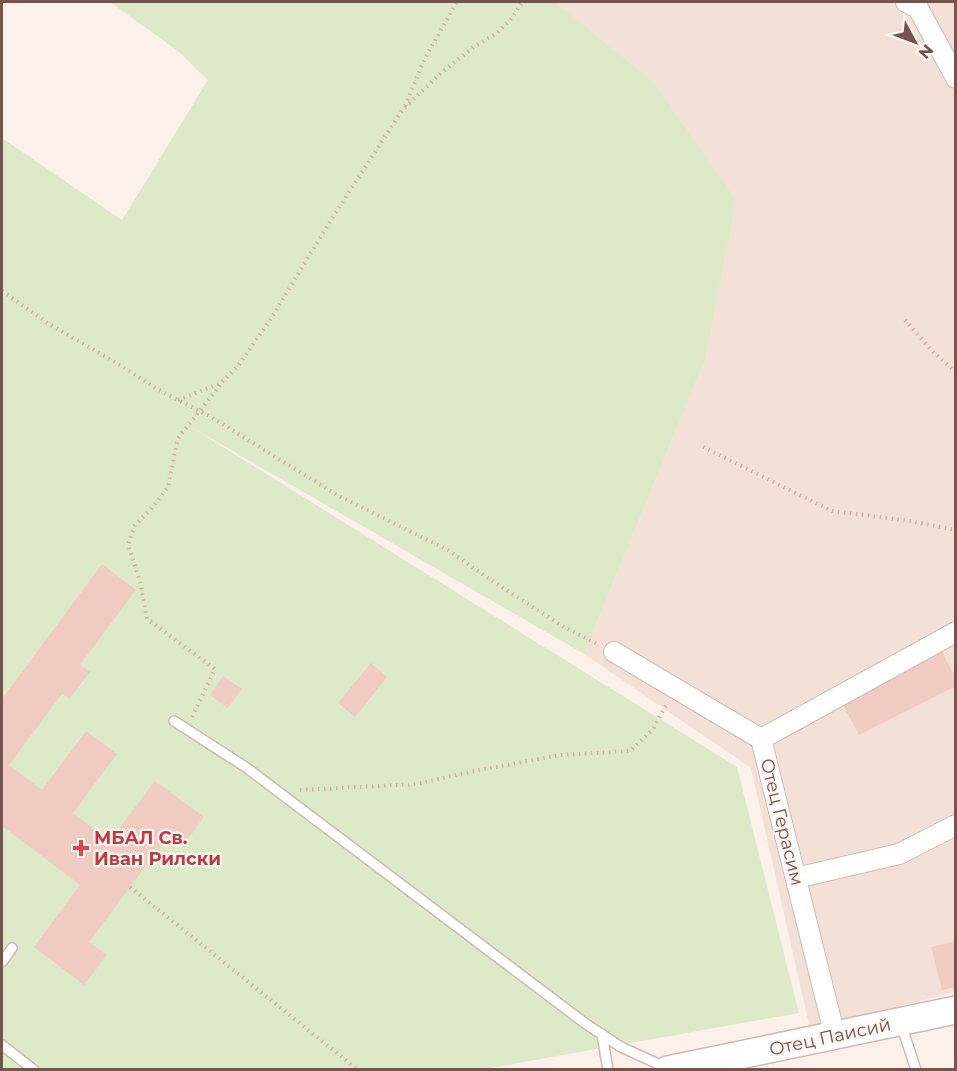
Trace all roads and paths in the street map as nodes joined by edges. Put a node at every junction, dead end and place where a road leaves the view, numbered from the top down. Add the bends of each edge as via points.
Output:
1 (457, 2) edge
2 (522, 2) edge
3 (916, 4) edge
4 (956, 78) edge
5 (403, 110) junction
6 (2, 291) edge
7 (905, 320) dead end
8 (956, 372) edge
9 (221, 383) junction
10 (178, 400) junction
11 (200, 412) junction
12 (703, 447) dead end
13 (956, 530) edge
14 (956, 632) edge
15 (614, 652) joint
16 (676, 688) junction
17 (174, 721) dead end
18 (185, 729) junction
19 (761, 739) junction
20 (278, 791) junction
21 (956, 825) edge
22 (796, 878) junction
23 (130, 887) dead end
24 (12, 948) dead end
25 (2, 962) edge
26 (956, 1010) edge
27 (900, 1022) junction
28 (602, 1034) junction
29 (835, 1036) junction
30 (2, 1045) edge
31 (669, 1069) edge
32 (34, 1070) edge
33 (358, 1070) edge
34 (608, 1070) edge
35 (916, 1070) edge

1 - 5 path via 425,58
2 - 5 path via 497,33 441,73
3 - 4 street
5 - 9 path via 270,320
6 - 10 path via 49,324
7 - 8 path
9 - 10 path
9 - 11 path
10 - 11 path
11 - 15 path via 337,495 448,550 574,634
11 - 18 path via 178,438 168,487 135,525 128,544 147,619 215,669
12 - 13 path via 832,511
14 - 19 street
15 - 16 street, Отец Герасим
16 - 19 street, Отец Герасим
16 - 20 path via 653,729 630,751 560,755 417,784
17 - 18 lane
18 - 20 lane
19 - 22 street, Отец Герасим
20 - 28 lane
21 - 22 street via 899,854
22 - 29 street, Отец Герасим
23 - 33 path
24 - 25 lane
26 - 27 main road, Отец Паисий
27 - 29 main road, Отец Паисий
27 - 35 lane
28 - 31 lane
28 - 34 lane
29 - 31 main road, Отец Паисий
30 - 32 lane

